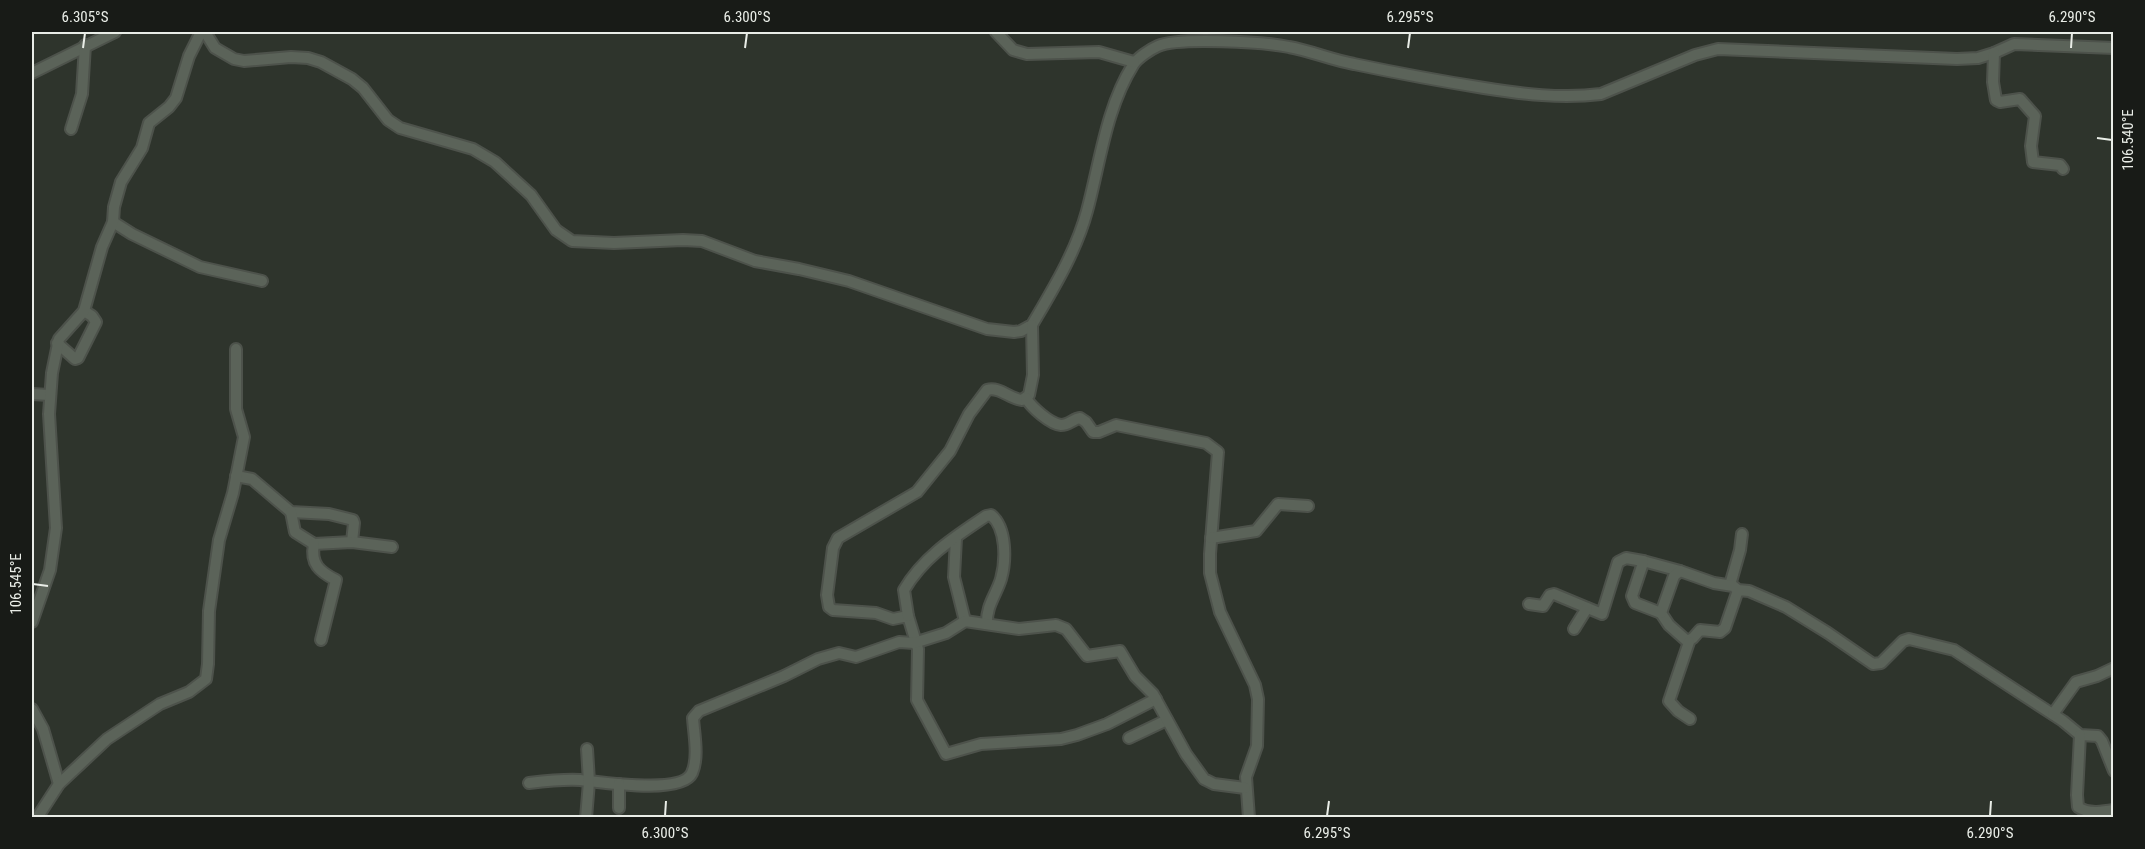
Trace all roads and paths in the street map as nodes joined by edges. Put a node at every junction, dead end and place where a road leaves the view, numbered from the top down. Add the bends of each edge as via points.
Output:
1 (114, 32) edge
2 (203, 32) edge
3 (996, 32) edge
4 (85, 45) junction
5 (2114, 48) edge
6 (1994, 53) junction
7 (1134, 62) junction
8 (32, 73) edge
9 (71, 129) dead end
10 (2063, 169) dead end
11 (113, 222) junction
12 (262, 281) dead end
13 (84, 311) junction
14 (1032, 325) junction
15 (57, 344) junction
16 (236, 350) dead end
17 (32, 394) edge
18 (49, 395) junction
19 (1026, 398) junction
20 (236, 476) junction
21 (1308, 506) dead end
22 (291, 512) junction
23 (1742, 534) dead end
24 (956, 538) junction
25 (1211, 538) junction
26 (352, 542) junction
27 (314, 544) junction
28 (393, 547) dead end
29 (1643, 561) junction
30 (1680, 571) junction
31 (1734, 588) junction
32 (1529, 604) dead end
33 (1587, 608) junction
34 (1661, 613) junction
35 (908, 616) junction
36 (965, 621) junction
37 (32, 622) edge
38 (987, 624) junction
39 (1574, 629) dead end
40 (321, 640) dead end
41 (917, 642) junction
42 (1689, 642) junction
43 (2114, 668) edge
44 (1156, 699) junction
45 (32, 709) edge
46 (2053, 714) junction
47 (1690, 719) dead end
48 (1167, 720) junction
49 (2080, 735) junction
50 (1129, 738) dead end
51 (587, 749) dead end
52 (2114, 771) edge
53 (589, 782) junction
54 (529, 783) dead end
55 (59, 784) junction
56 (619, 784) junction
57 (1245, 788) junction
58 (619, 808) dead end
59 (2114, 810) edge
60 (37, 818) edge
61 (586, 818) edge
62 (1249, 818) edge

1 - 4 street
2 - 11 street via 189,56 176,98 148,123 141,148 119,189
2 - 14 street via 215,48 234,59 308,58 352,79 400,128 473,149 495,162 531,195 556,230 572,241 702,241 755,261 849,281 987,329 1014,332
3 - 7 street via 1013,50 1027,54 1099,52
4 - 8 street
4 - 9 street via 82,94
5 - 6 street via 2014,44
6 - 7 street via 1957,59 1718,49 1590,95 1484,88 1266,44 1179,41 1158,46
6 - 10 street via 1996,100 2020,99 2035,116 2033,162 2060,165
7 - 14 street via 1106,132 1079,234
11 - 12 street via 200,267
11 - 13 street
13 - 15 street
13 - 15 street via 96,322 78,358
14 - 19 street via 1033,375
15 - 18 street
16 - 20 street via 236,409 244,437
17 - 18 street
18 - 37 street via 57,528 50,570
19 - 25 street via 1034,410 1062,425 1080,418 1093,432 1116,425 1211,445 1219,456
19 - 35 street via 987,390 950,451 917,492 835,542 826,595 830,607 876,613 887,619
20 - 22 street via 252,479
20 - 55 street via 219,540 209,611 206,679 132,721
21 - 25 street via 1278,504 1256,531
22 - 26 street via 351,519
22 - 27 street via 295,532
23 - 31 street
24 - 35 street via 928,558 906,586 903,593
24 - 36 street via 954,577
24 - 38 street via 988,515 1000,530 1003,569 987,610
25 - 57 street via 1210,573 1220,612 1257,691 1258,737
26 - 27 street
26 - 28 street
27 - 40 street via 316,567 336,580
29 - 30 street
29 - 33 street via 1619,560 1602,614
29 - 34 street via 1633,599 1638,606
30 - 31 street
30 - 34 street via 1674,576
31 - 42 street via 1724,630 1700,630
31 - 46 street via 1786,607 1873,664 1881,663 1909,639 1949,648
32 - 33 street via 1544,606 1551,594
33 - 39 street
34 - 42 street
35 - 41 street
36 - 38 street
36 - 41 street via 946,633
38 - 44 street via 1019,629 1056,625 1066,629 1087,656 1120,651
41 - 44 street via 917,700 946,753 981,744 1077,735
41 - 56 street via 892,644 856,657 839,653 818,658 699,711 693,718 695,752 690,777 663,786
42 - 47 street via 1669,701
43 - 46 street via 2076,682
44 - 48 street
45 - 55 street via 43,729
46 - 49 street
48 - 50 street
48 - 57 street via 1204,779
49 - 52 street via 2101,738
49 - 59 street via 2078,807 2092,812
51 - 53 street
53 - 54 street
53 - 56 street
53 - 61 street
55 - 60 street
56 - 58 street
57 - 62 street

